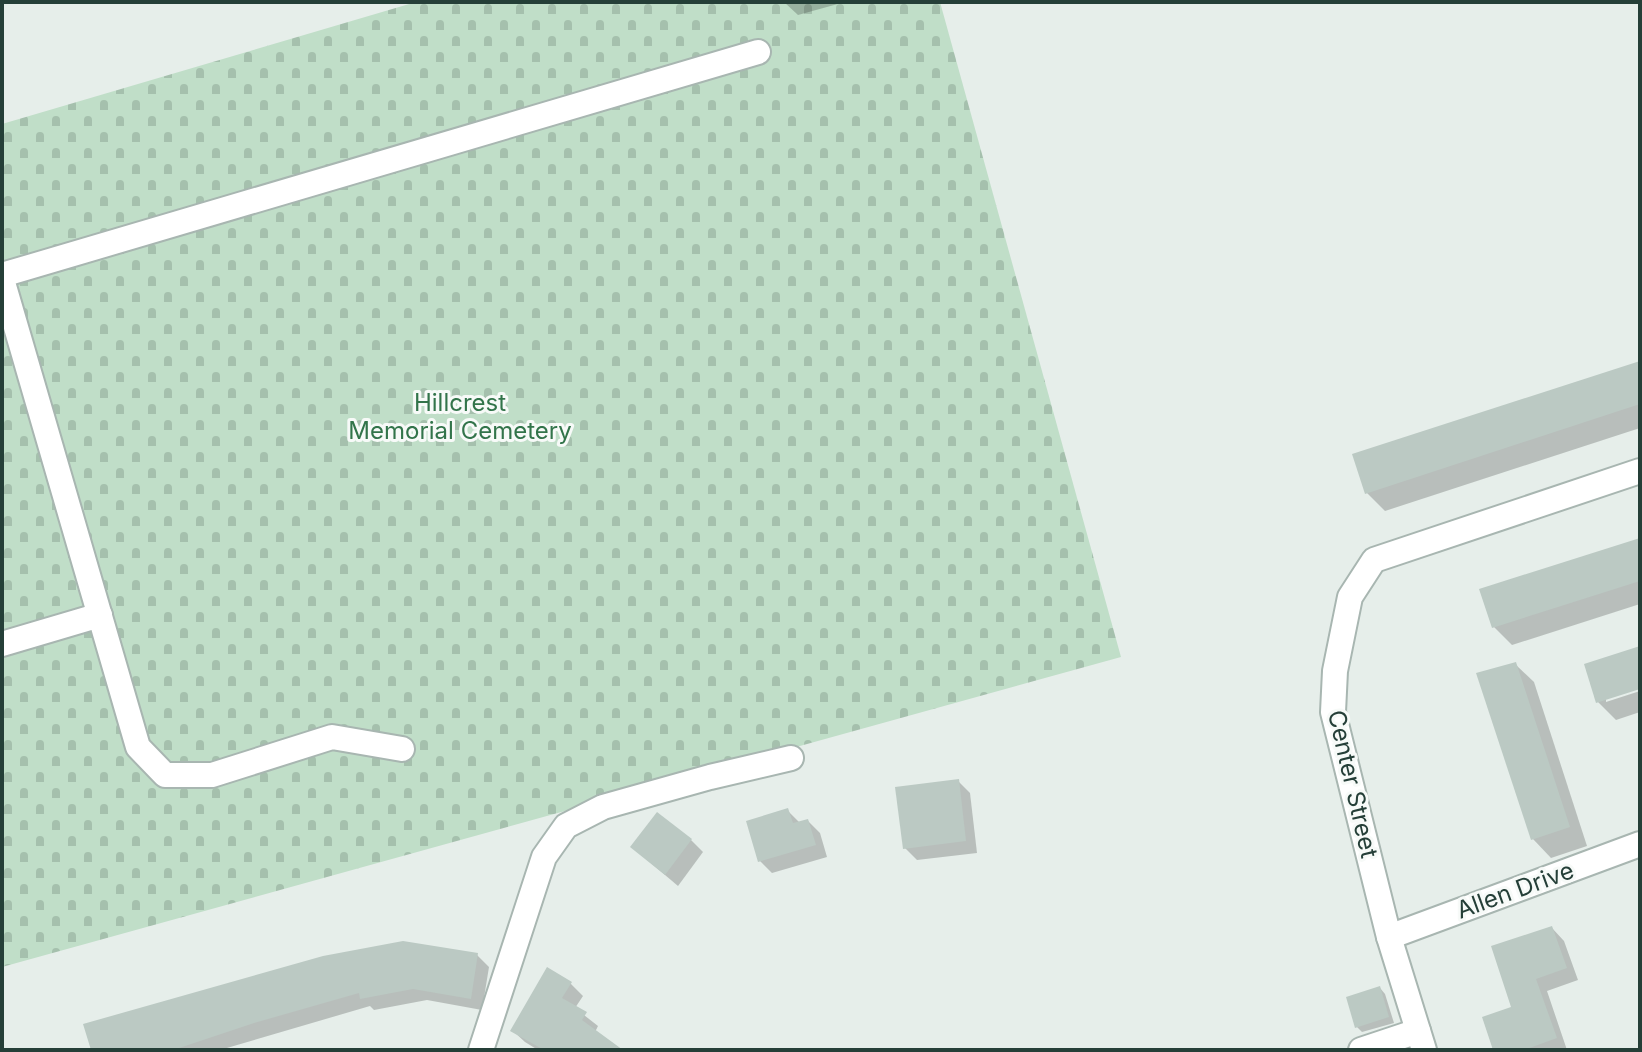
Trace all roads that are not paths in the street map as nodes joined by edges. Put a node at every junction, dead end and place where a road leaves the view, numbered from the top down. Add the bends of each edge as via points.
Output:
1 (758, 52) dead end
2 (2, 277) edge
3 (1640, 471) edge
4 (100, 615) junction
5 (2, 644) edge
6 (402, 749) dead end
7 (791, 758) dead end
8 (1640, 844) edge
9 (1389, 937) junction
10 (1421, 1040) edge
11 (481, 1050) edge
12 (1361, 1050) edge

1 - 2 street
2 - 4 street
3 - 9 street, Center Street via 1374,560 1350,597 1335,671 1333,712
4 - 5 street
4 - 6 street via 138,747 165,775 212,775 332,737
7 - 11 street via 603,807 566,826 544,857
8 - 9 street, Allen Drive
9 - 10 street, Center Street
10 - 12 street

